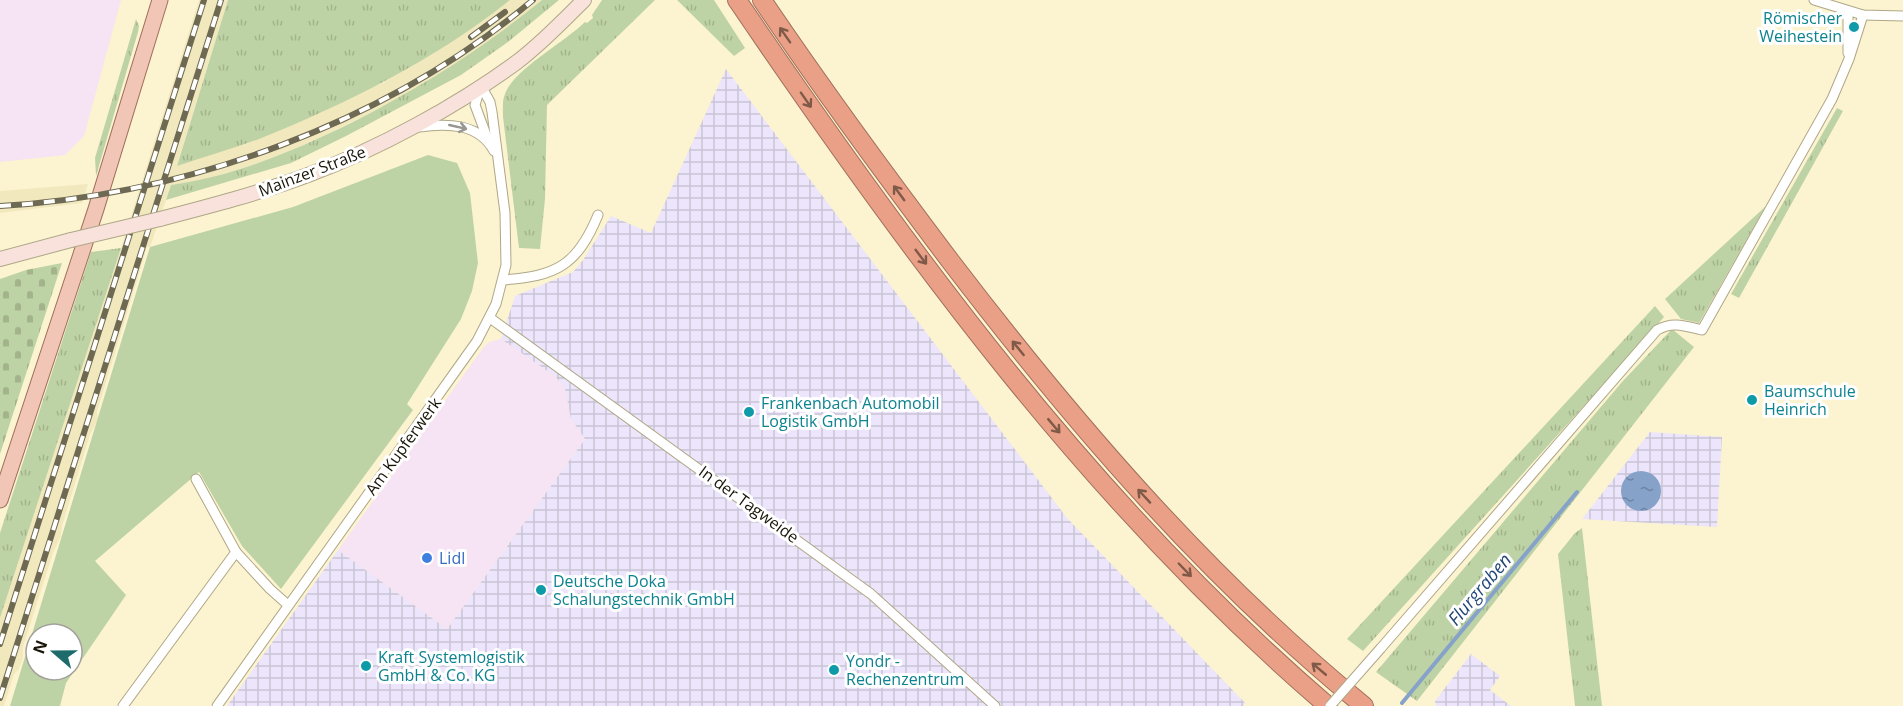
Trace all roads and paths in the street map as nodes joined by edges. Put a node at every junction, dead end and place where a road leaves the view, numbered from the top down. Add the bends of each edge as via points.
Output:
1 (160, 0) edge
2 (584, 0) edge
3 (737, 0) edge
4 (762, 0) edge
5 (1814, 0) edge
6 (1843, 6) edge
7 (1863, 15) junction
8 (1903, 16) edge
9 (1849, 59) junction
10 (481, 86) junction
11 (408, 128) junction
12 (488, 140) junction
13 (496, 156) junction
14 (598, 215) dead end
15 (0, 259) edge
16 (503, 280) junction
17 (490, 318) junction
18 (196, 478) dead end
19 (0, 500) edge
20 (236, 552) junction
21 (288, 605) junction
22 (123, 706) edge
23 (217, 706) edge
24 (995, 706) edge
25 (1329, 706) edge
26 (1364, 706) edge

1 - 19 main road
2 - 10 main road, Mainzer Straße via 518,61
3 -> 25 highway via 882,206 1040,408 1169,554
26 -> 4 highway via 1244,600 1093,439 1017,348 906,203
5 - 6 street
6 - 7 street
6 - 9 street
7 - 8 street
7 - 9 street
9 - 25 street, bridge via 1832,99 1702,330 1676,324 1657,330
10 - 11 main road, Mainzer Straße
10 - 12 street, Am Kupferwerk via 475,105
10 - 13 street, Am Kupferwerk via 490,102
11 -> 12 street via 453,124
11 - 15 main road, Mainzer Straße, bridge via 348,159 260,192
12 - 13 street, Am Kupferwerk
13 - 16 street, Am Kupferwerk via 505,213
14 - 16 street via 567,264 543,274
16 - 17 street, Am Kupferwerk
17 - 21 street, Am Kupferwerk
17 - 24 street, In der Tagweide via 871,594
18 - 20 street
20 - 21 street
20 - 22 street
21 - 23 street, Am Kupferwerk

